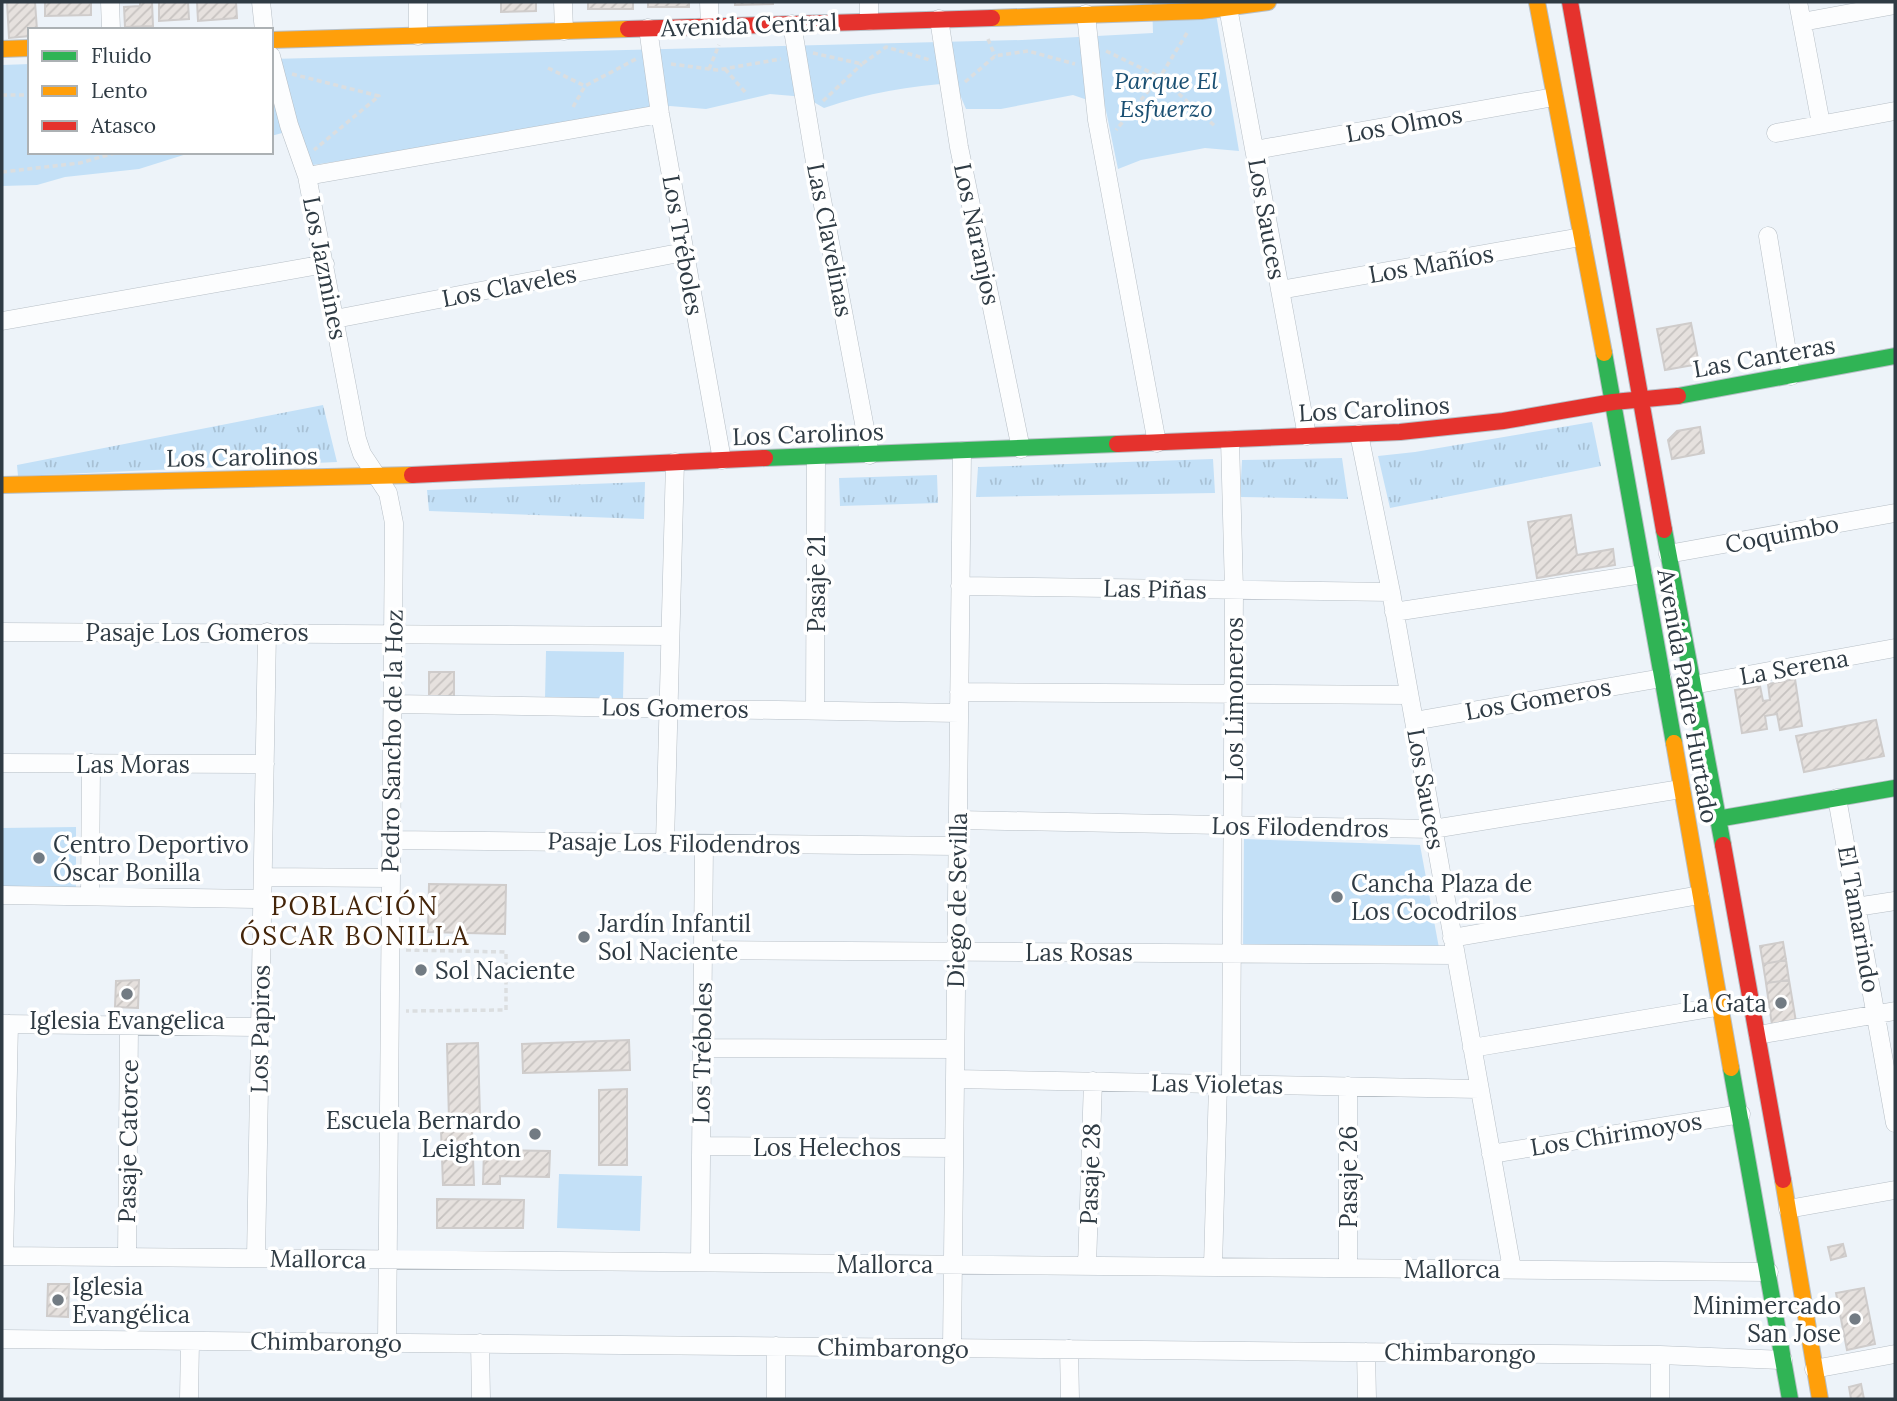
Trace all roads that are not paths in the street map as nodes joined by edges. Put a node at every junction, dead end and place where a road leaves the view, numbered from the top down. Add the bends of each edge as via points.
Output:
1 (110, 2) edge
2 (261, 2) edge
3 (418, 2) edge
4 (563, 2) edge
5 (709, 2) edge
6 (869, 2) edge
7 (1268, 2) edge
8 (1537, 2) edge
9 (1570, 2) edge
10 (1798, 2) edge
11 (1895, 5) edge
12 (1228, 6) edge
13 (1023, 9) edge
14 (1086, 14) junction
15 (939, 19) junction
16 (869, 21) junction
17 (1802, 22) junction
18 (792, 24) junction
19 (709, 26) junction
20 (111, 28) edge
21 (264, 28) edge
22 (648, 28) junction
23 (564, 31) junction
24 (418, 36) junction
25 (273, 40) edge
26 (28, 48) edge
27 (2, 49) edge
28 (273, 63) edge
29 (1554, 97) junction
30 (1895, 111) edge
31 (660, 114) junction
32 (1821, 124) junction
33 (1776, 134) dead end
34 (1255, 150) junction
35 (304, 168) junction
36 (1768, 236) dead end
37 (1581, 237) junction
38 (684, 252) junction
39 (325, 264) junction
40 (1280, 290) junction
41 (335, 319) junction
42 (2, 321) edge
43 (1895, 356) edge
44 (1791, 376) junction
45 (1613, 402) junction
46 (1640, 402) junction
47 (1359, 434) junction
48 (1307, 436) junction
49 (1230, 440) junction
50 (1157, 443) junction
51 (1021, 449) junction
52 (962, 451) junction
53 (870, 455) junction
54 (816, 457) junction
55 (722, 460) junction
56 (675, 462) junction
57 (380, 477) junction
58 (2, 484) edge
59 (1895, 513) edge
60 (1668, 554) junction
61 (1643, 573) junction
62 (960, 586) junction
63 (1234, 590) junction
64 (1391, 592) junction
65 (1394, 612) junction
66 (2, 632) edge
67 (267, 632) junction
68 (393, 633) junction
69 (670, 636) junction
70 (1895, 648) edge
71 (1662, 678) junction
72 (1693, 685) junction
73 (959, 692) junction
74 (1234, 694) junction
75 (1409, 695) junction
76 (392, 704) junction
77 (668, 708) junction
78 (815, 711) junction
79 (959, 713) junction
80 (1414, 721) junction
81 (2, 763) edge
82 (91, 763) junction
83 (265, 764) junction
84 (1895, 788) edge
85 (1681, 789) junction
86 (1837, 798) junction
87 (1717, 818) junction
88 (958, 820) junction
89 (1233, 826) junction
90 (1433, 829) junction
91 (391, 840) junction
92 (665, 843) junction
93 (704, 844) junction
94 (957, 846) junction
95 (263, 877) junction
96 (390, 878) junction
97 (2, 895) edge
98 (1700, 895) junction
99 (90, 897) junction
100 (262, 899) junction
101 (1895, 901) edge
102 (1856, 907) junction
103 (1454, 946) junction
104 (703, 950) junction
105 (956, 951) junction
106 (1232, 953) junction
107 (1721, 1006) junction
108 (1895, 1011) edge
109 (1876, 1015) junction
110 (5, 1024) edge
111 (129, 1025) junction
112 (260, 1027) junction
113 (1758, 1035) junction
114 (702, 1048) junction
115 (1472, 1048) junction
116 (955, 1049) junction
117 (955, 1079) junction
118 (1093, 1082) junction
119 (1224, 1084) junction
120 (1348, 1086) junction
121 (1479, 1089) junction
122 (1741, 1114) junction
123 (1895, 1123) edge
124 (701, 1146) junction
125 (954, 1148) junction
126 (1491, 1154) junction
127 (1895, 1189) edge
128 (1788, 1209) junction
129 (3, 1256) edge
130 (127, 1257) junction
131 (256, 1258) junction
132 (387, 1260) junction
133 (700, 1262) junction
134 (953, 1264) junction
135 (1087, 1266) junction
136 (1213, 1266) junction
137 (1348, 1268) junction
138 (1512, 1269) junction
139 (1769, 1272) junction
140 (2, 1339) edge
141 (190, 1341) junction
142 (387, 1343) junction
143 (480, 1343) junction
144 (776, 1346) junction
145 (952, 1348) junction
146 (1069, 1349) junction
147 (1366, 1352) junction
148 (1895, 1354) edge
149 (1660, 1355) junction
150 (1783, 1360) junction
151 (1814, 1368) junction
152 (190, 1399) edge
153 (481, 1399) edge
154 (776, 1399) edge
155 (1070, 1399) edge
156 (1367, 1399) edge
157 (1660, 1399) edge
158 (1790, 1399) edge
159 (1820, 1399) edge

1 - 20 street
2 - 21 street
3 - 24 street
4 - 23 street
5 - 19 street
6 - 16 street
7 - 12 main road, Avenida Central
8 - 29 main road, Avenida Padre Hurtado
9 - 46 main road, Avenida Padre Hurtado
10 - 17 street
11 - 17 street
12 - 14 main road, Avenida Central
12 - 34 street, Los Sauces
13 - 14 main road, Avenida Central
13 - 15 main road, Avenida Central
14 - 50 street via 1101,148
15 - 16 main road, Avenida Central
15 - 51 street, Los Naranjos
16 - 18 main road, Avenida Central
17 - 32 street
18 - 19 main road, Avenida Central
18 - 53 street, Las Clavelinas
19 - 22 main road, Avenida Central
22 - 23 main road, Avenida Central
22 - 31 street, Los Tréboles
23 - 24 main road, Avenida Central
24 - 25 main road, Avenida Central
26 - 27 main road
28 - 35 street, Los Jazmines
29 - 34 street, Los Olmos
29 - 37 main road, Avenida Padre Hurtado
30 - 32 street
31 - 35 street
31 - 38 street, Los Tréboles
32 - 33 street
34 - 40 street, Los Sauces
35 - 39 street, Los Jazmines
36 - 44 street
37 - 40 street, Los Mañíos
37 - 45 main road, Avenida Padre Hurtado
38 - 41 street, Los Claveles
38 - 55 street, Los Tréboles
39 - 41 street, Los Jazmines
39 - 42 street
40 - 48 street, Los Sauces
41 - 57 street, Los Jazmines via 357,439
43 - 44 main road, Las Canteras
44 - 46 main road, Las Canteras
45 - 46 main road, Las Canteras
45 - 47 main road, Los Carolinos via 1462,427
45 - 61 main road, Avenida Padre Hurtado
46 - 60 main road, Avenida Padre Hurtado
47 - 48 main road, Los Carolinos
47 - 64 street, Los Sauces
48 - 49 main road, Los Carolinos
49 - 50 main road, Los Carolinos
49 - 63 street, Los Limoneros
50 - 51 main road, Los Carolinos
51 - 52 main road, Los Carolinos
52 - 53 main road, Los Carolinos
52 - 62 street, Diego de Sevilla
53 - 54 main road, Los Carolinos
54 - 55 main road, Los Carolinos
54 - 78 street, Pasaje 21
55 - 56 main road, Los Carolinos
56 - 57 main road, Los Carolinos
56 - 69 street
57 - 58 main road, Los Carolinos
57 - 68 street, Pedro Sancho de la Hoz via 394,523
59 - 60 street, Coquimbo
60 - 72 main road, Avenida Padre Hurtado
61 - 65 street
61 - 71 main road, Avenida Padre Hurtado
62 - 63 street, Las Piñas
62 - 73 street, Diego de Sevilla
63 - 64 street, Las Piñas
63 - 74 street, Los Limoneros
64 - 65 street, Los Sauces
65 - 75 street, Los Sauces
66 - 67 street, Pasaje Los Gomeros
67 - 68 street, Pasaje Los Gomeros
67 - 83 street, Los Papiros
68 - 69 street
68 - 76 street, Pedro Sancho de la Hoz
69 - 77 street
70 - 72 street, La Serena
71 - 80 street, Los Gomeros
71 - 85 main road, Avenida Padre Hurtado
72 - 87 main road, Avenida Padre Hurtado
73 - 74 street
73 - 79 street, Diego de Sevilla
74 - 75 street
74 - 89 street, Los Limoneros
75 - 80 street, Los Sauces
76 - 77 street, Los Gomeros
76 - 91 street, Pedro Sancho de la Hoz
77 - 78 street, Los Gomeros
77 - 92 street
78 - 79 street, Los Gomeros
79 - 88 street, Diego de Sevilla
80 - 90 street, Los Sauces
81 - 82 street, Las Moras
82 - 83 street, Las Moras
82 - 99 street
83 - 95 street, Los Papiros
84 - 86 main road
85 - 90 street, Los Filodendros
85 - 98 main road, Avenida Padre Hurtado
86 - 87 main road
86 - 102 street, El Tamarindo
87 - 113 main road, Avenida Padre Hurtado
88 - 89 street, Los Filodendros
88 - 94 street, Diego de Sevilla
89 - 90 street, Los Filodendros
89 - 106 street, Los Limoneros
90 - 103 street, Los Sauces
91 - 92 street, Pasaje Los Filodendros
91 - 96 street, Pedro Sancho de la Hoz
92 - 93 street, Pasaje Los Filodendros
93 - 94 street, Pasaje Los Filodendros
93 - 104 street, Los Tréboles
94 - 105 street, Diego de Sevilla
95 - 96 street
95 - 100 street, Los Papiros
96 - 132 street, Pedro Sancho de la Hoz
97 - 99 street
98 - 103 street, Las Rosas
98 - 107 main road, Avenida Padre Hurtado
99 - 100 street
100 - 112 street, Los Papiros
101 - 102 street
102 - 109 street, El Tamarindo
103 - 106 street, Las Rosas
103 - 115 street, Los Sauces
104 - 105 street, Las Rosas
104 - 114 street, Los Tréboles
105 - 106 street, Las Rosas
105 - 116 street, Diego de Sevilla
106 - 119 street, Los Limoneros
107 - 115 street
107 - 122 main road, Avenida Padre Hurtado
108 - 109 street
109 - 113 street
109 - 123 street, El Tamarindo
110 - 111 street
110 - 129 street
111 - 112 street
111 - 130 street, Pasaje Catorce
112 - 131 street, Los Papiros
113 - 128 main road, Avenida Padre Hurtado
114 - 116 street
114 - 124 street, Los Tréboles
115 - 121 street, Los Sauces
116 - 117 street, Diego de Sevilla
117 - 118 street, Las Violetas
117 - 125 street, Diego de Sevilla
118 - 119 street, Las Violetas
118 - 135 street, Pasaje 28
119 - 120 street, Las Violetas
119 - 136 street, Los Limoneros
120 - 121 street, Las Violetas
120 - 137 street, Pasaje 26
121 - 126 street, Los Sauces
122 - 126 street, Los Chirimoyos
122 - 139 main road, Avenida Padre Hurtado
124 - 125 street, Los Helechos
124 - 133 street, Los Tréboles
125 - 134 street, Diego de Sevilla
126 - 138 street, Los Sauces
127 - 128 street
128 - 151 main road, Avenida Padre Hurtado
129 - 130 street, Mallorca
130 - 131 street, Mallorca
131 - 132 street, Mallorca
132 - 133 street, Mallorca
132 - 142 street, Pedro Sancho de la Hoz
133 - 134 street, Mallorca
134 - 135 street, Mallorca
134 - 145 street, Diego de Sevilla
135 - 136 street, Mallorca
136 - 137 street, Mallorca
137 - 138 street, Mallorca
138 - 139 street, Mallorca
139 - 150 main road, Avenida Padre Hurtado
140 - 141 street, Chimbarongo
141 - 142 street, Chimbarongo
141 - 152 street
142 - 143 street, Chimbarongo
143 - 144 street, Chimbarongo
143 - 153 street
144 - 145 street, Chimbarongo
144 - 154 street
145 - 146 street, Chimbarongo
146 - 147 street, Chimbarongo
146 - 155 street
147 - 149 street, Chimbarongo
147 - 156 street
148 - 151 street
149 - 150 street, Chimbarongo
149 - 157 street
150 - 158 main road, Avenida Padre Hurtado
151 - 159 main road, Avenida Padre Hurtado

